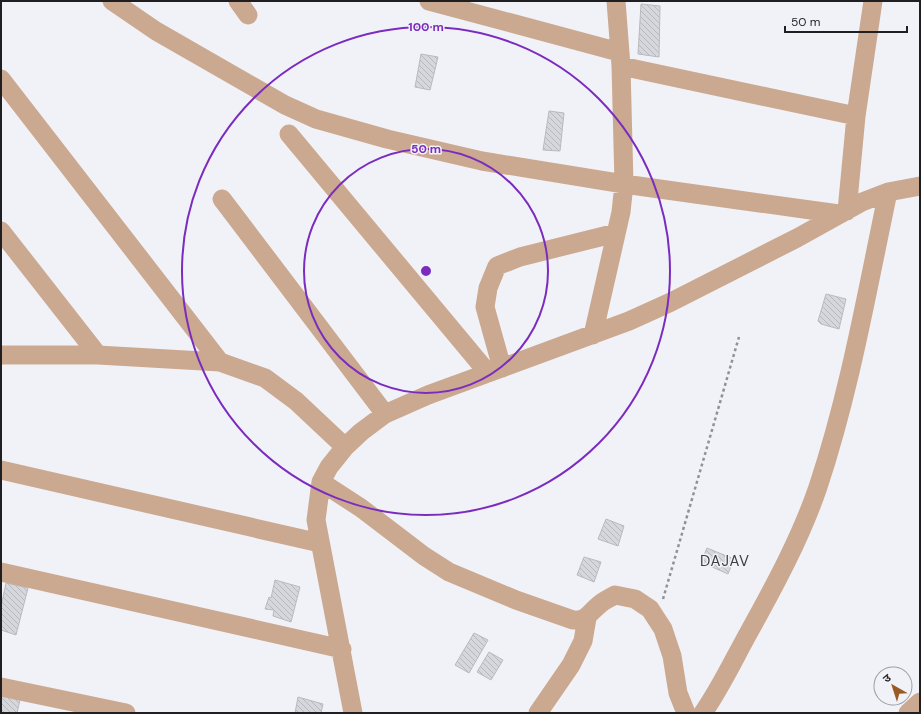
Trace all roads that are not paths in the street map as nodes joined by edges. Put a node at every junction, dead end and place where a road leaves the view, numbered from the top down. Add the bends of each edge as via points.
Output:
1 (112, 1) edge
2 (429, 1) edge
3 (616, 1) edge
4 (873, 1) edge
5 (620, 59) junction
6 (1, 79) edge
7 (856, 116) junction
8 (289, 134) dead end
9 (624, 184) junction
10 (920, 186) edge
11 (888, 192) junction
12 (222, 199) dead end
13 (843, 213) junction
14 (1, 232) edge
15 (616, 233) junction
16 (593, 335) junction
17 (1, 355) edge
18 (98, 355) junction
19 (220, 362) junction
20 (495, 370) junction
21 (385, 414) junction
22 (345, 447) junction
23 (1, 470) edge
24 (321, 482) junction
25 (320, 543) junction
26 (1, 572) edge
27 (587, 618) junction
28 (342, 649) junction
29 (1, 687) edge
30 (920, 702) edge
31 (126, 713) edge
32 (353, 713) edge
33 (538, 713) edge
34 (686, 713) edge
35 (703, 713) edge
36 (908, 713) edge

1 - 9 street via 156,31 285,105 316,119 387,139 482,160
2 - 5 street
3 - 5 street
4 - 7 street
5 - 7 street
5 - 9 street
6 - 19 street
7 - 13 street
8 - 20 street
9 - 13 street
9 - 15 street
10 - 11 street
11 - 13 street
11 - 35 street via 859,330 817,488 772,591 717,693
12 - 21 street
13 - 16 street via 671,302
14 - 18 street
15 - 16 street
15 - 20 street via 520,257 497,266 488,288 485,307
16 - 20 street
17 - 18 street
18 - 19 street
19 - 22 street via 265,378 296,401
20 - 21 street via 428,394
21 - 22 street
22 - 24 street
23 - 25 street
24 - 25 street via 316,520
24 - 27 street via 449,572 573,620
25 - 28 street
26 - 28 street
27 - 33 street via 583,641 571,664
27 - 34 street via 599,604 615,594 635,599 650,609 663,629 672,656 678,693
28 - 32 street
29 - 31 street
30 - 36 street

